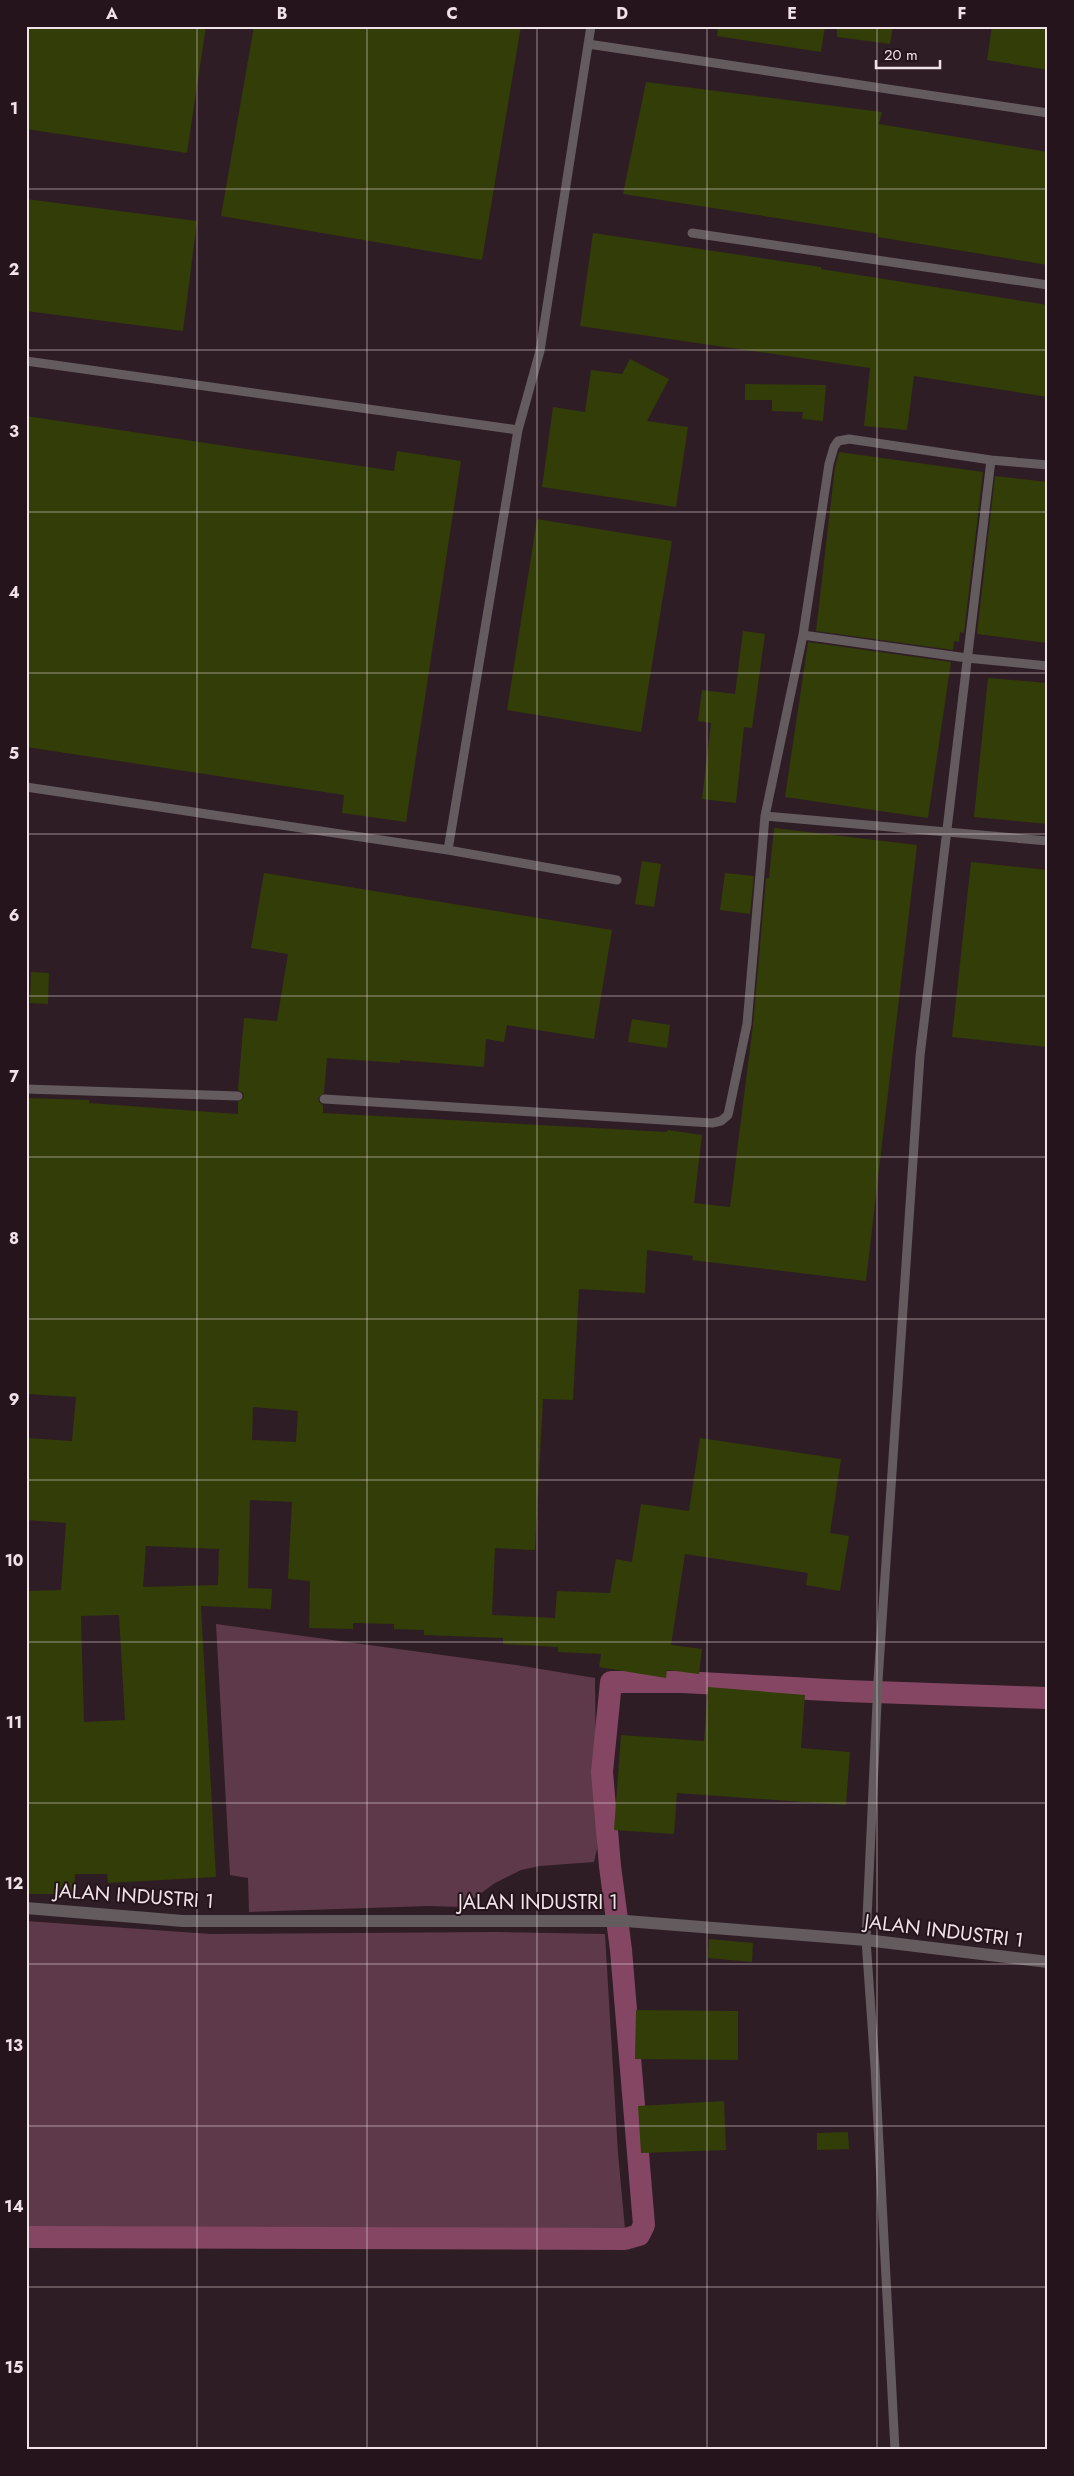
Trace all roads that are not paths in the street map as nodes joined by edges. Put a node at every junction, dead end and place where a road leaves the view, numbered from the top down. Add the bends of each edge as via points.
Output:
1 (591, 26) edge
2 (588, 44) junction
3 (1048, 112) edge
4 (692, 233) dead end
5 (1048, 285) edge
6 (26, 360) edge
7 (518, 430) junction
8 (991, 460) junction
9 (1048, 465) edge
10 (803, 634) junction
11 (967, 658) junction
12 (1048, 666) edge
13 (26, 787) edge
14 (765, 816) junction
15 (948, 832) junction
16 (1048, 840) edge
17 (448, 850) junction
18 (617, 880) dead end
19 (26, 1089) edge
20 (238, 1096) dead end
21 (324, 1099) dead end
22 (26, 1908) edge
23 (866, 1940) junction
24 (1048, 1962) edge
25 (895, 2450) edge

1 - 2 lane
2 - 3 lane
2 - 7 lane via 540,351
4 - 5 lane
6 - 7 lane
7 - 17 lane
8 - 9 lane
8 - 10 lane via 849,439 838,441 829,464
8 - 11 lane
10 - 11 lane
10 - 14 lane
11 - 12 lane
11 - 15 lane
13 - 17 lane
14 - 15 lane
14 - 21 lane via 747,1024 728,1115 721,1121
15 - 16 lane
15 - 23 lane via 920,1056 877,1697
17 - 18 lane
19 - 20 lane
22 - 23 street, JALAN INDUSTRI 1 via 183,1921 611,1920
23 - 24 street, JALAN INDUSTRI 1
23 - 25 lane

